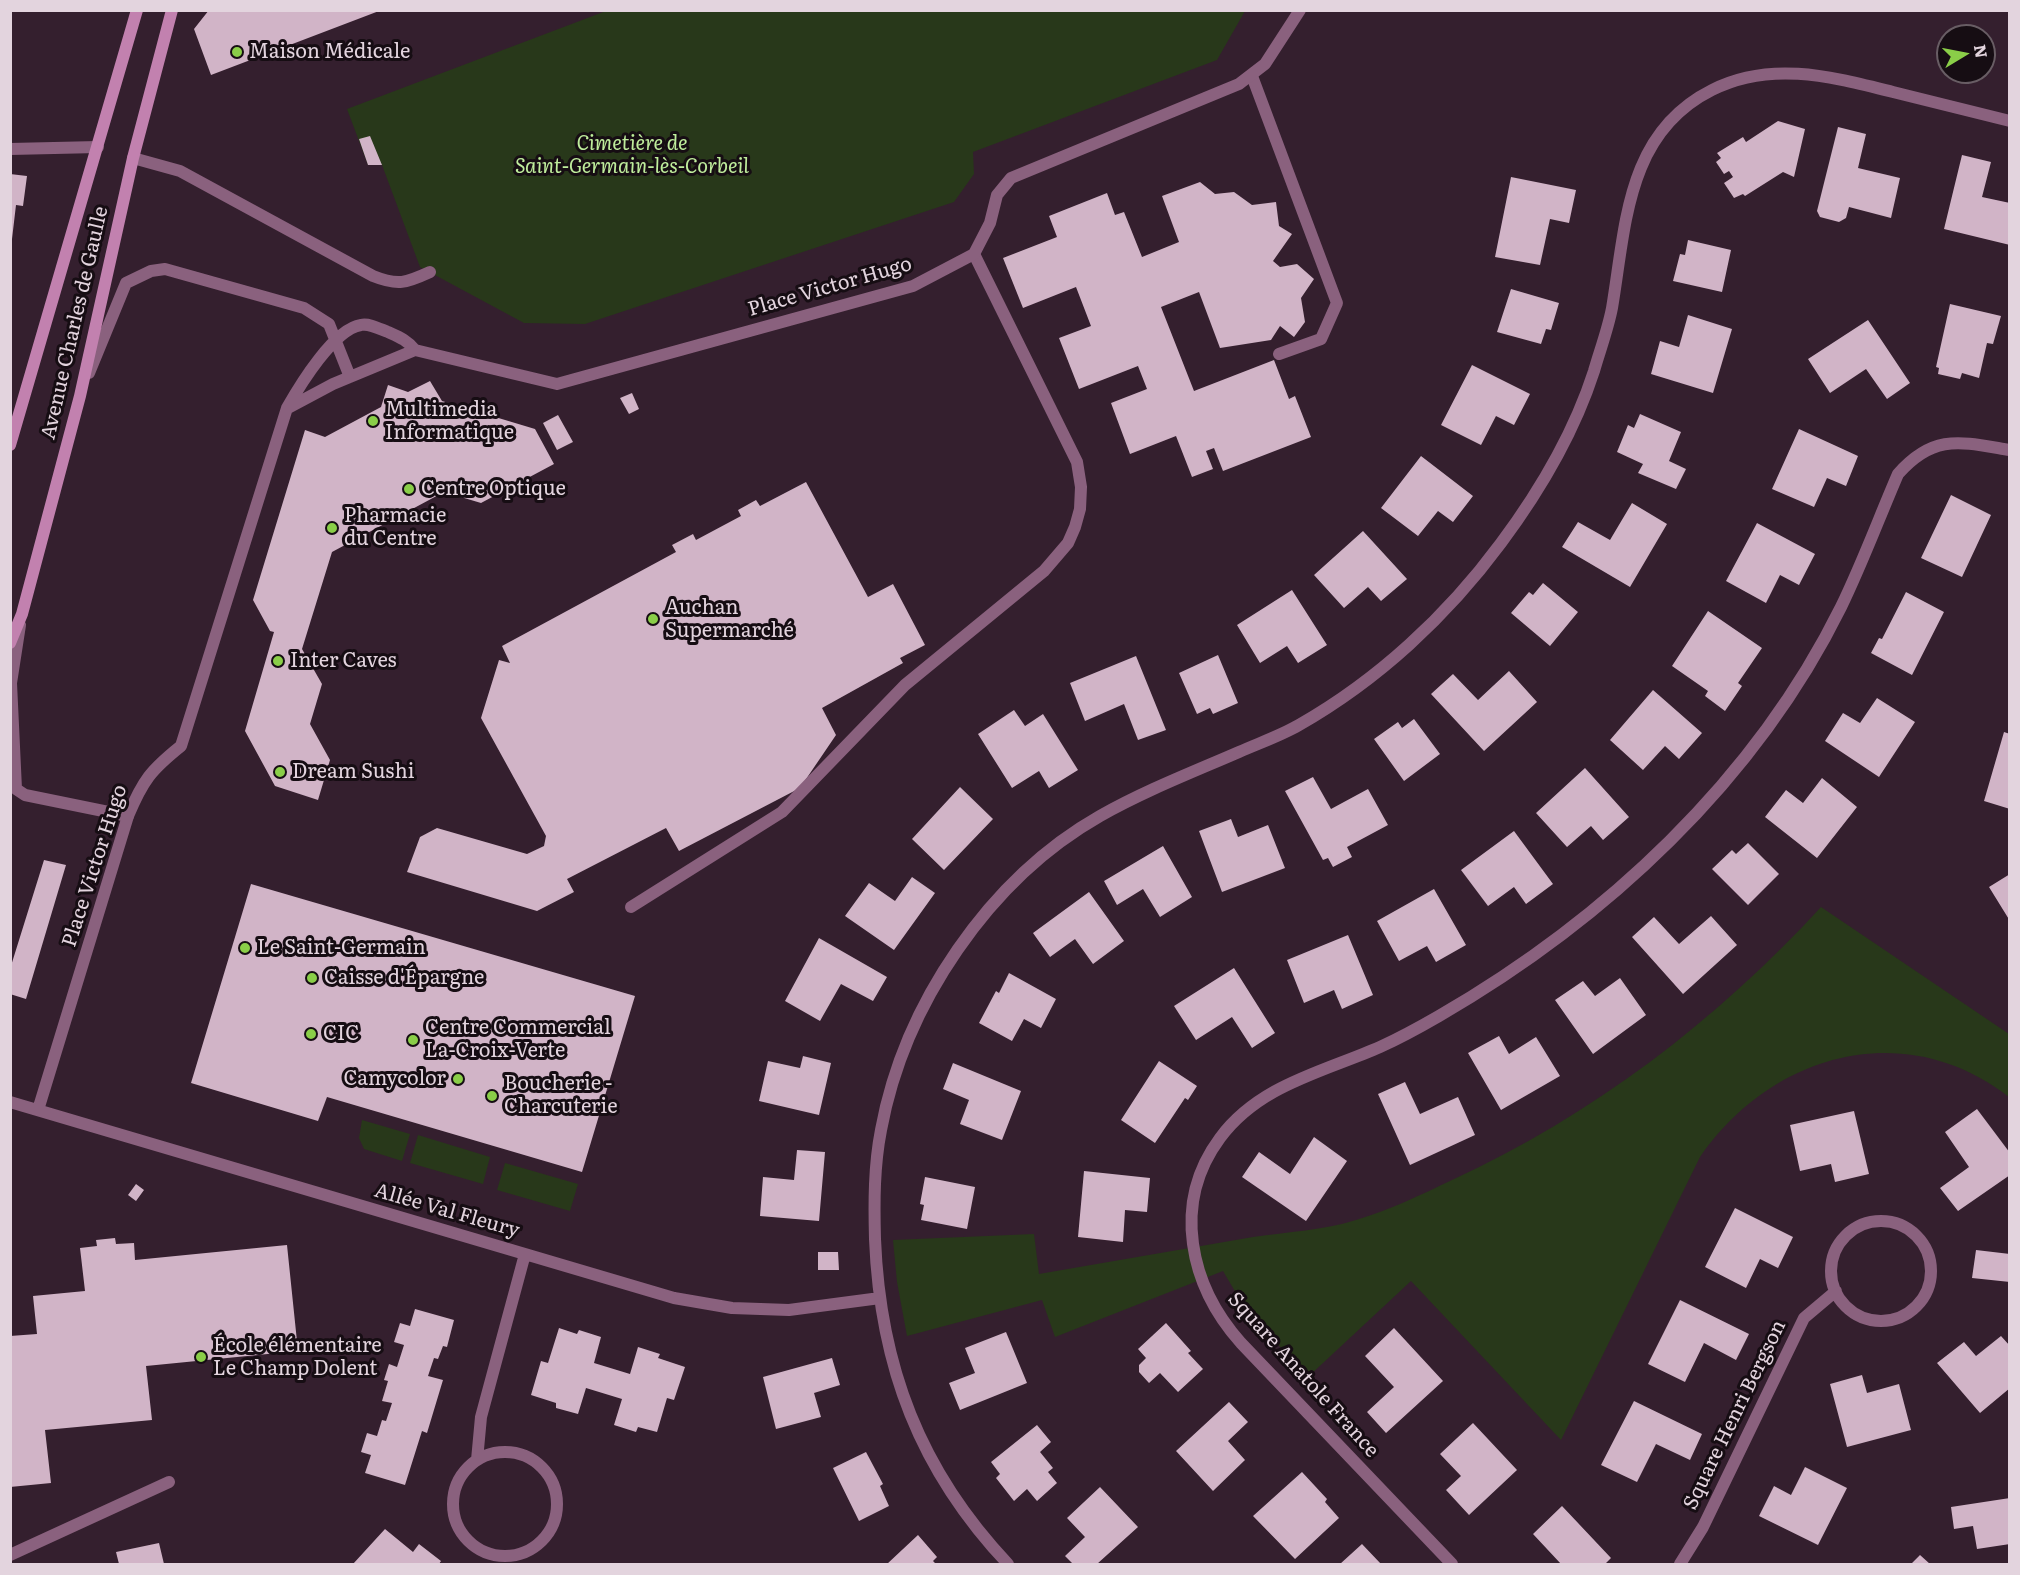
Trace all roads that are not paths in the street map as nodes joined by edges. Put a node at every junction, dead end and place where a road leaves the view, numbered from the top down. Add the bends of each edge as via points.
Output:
1 (138, 10) edge
2 (172, 10) edge
3 (1300, 10) edge
4 (1252, 76) junction
5 (2010, 121) edge
6 (98, 147) junction
7 (10, 149) edge
8 (134, 158) junction
9 (974, 254) junction
10 (430, 272) dead end
11 (336, 341) junction
12 (415, 350) junction
13 (1279, 354) dead end
14 (350, 377) junction
15 (80, 396) junction
16 (287, 408) junction
17 (10, 445) edge
18 (2010, 450) edge
19 (22, 614) junction
20 (10, 643) edge
21 (128, 816) junction
22 (631, 907) dead end
23 (10, 1102) edge
24 (38, 1110) junction
25 (525, 1254) junction
26 (1836, 1291) junction
27 (880, 1298) junction
28 (477, 1460) junction
29 (169, 1482) dead end
30 (10, 1555) edge
31 (1008, 1564) edge
32 (1452, 1564) edge
33 (1680, 1564) edge

1 - 6 main road, Avenue Charles de Gaulle
2 - 8 main road, Avenue Charles de Gaulle
3 - 4 street via 1277,49
4 - 9 street via 1011,178 997,195 990,223
4 - 13 street via 1337,303 1321,339
5 - 27 street via 1814,74 1778,72 1740,79 1712,90 1663,127 1636,176 1610,317 1592,378 1569,433 1542,482 1466,588 1358,687 1296,727 1098,817 1055,848 980,921 949,964 921,1013 895,1073 881,1129 873,1189
6 - 7 street
6 - 17 main road, Avenue Charles de Gaulle
8 - 10 street via 180,171 393,284 410,282
8 - 15 main road, Avenue Charles de Gaulle
9 - 12 street, Place Victor Hugo via 913,286 557,384
9 - 22 street via 1077,462 1080,509 1068,543 1044,571 905,685 782,812
11 - 12 street, Place Victor Hugo via 347,330 362,324 406,340
11 - 14 street
11 - 15 street via 329,324 304,308 165,269 151,272 126,283
11 - 16 street, Place Victor Hugo
12 - 14 street
14 - 16 street
15 - 19 main road, Avenue Charles de Gaulle
16 - 21 street, Place Victor Hugo via 181,746 142,783
18 - 32 street, Square Anatole France via 1962,442 1940,444 1911,459 1898,474 1840,607 1794,687 1713,794 1611,897 1542,952 1439,1016 1381,1046 1283,1085 1257,1101 1224,1133 1205,1164 1196,1191 1192,1246 1209,1301 1241,1343
19 - 20 main road, Avenue Charles de Gaulle
19 - 21 street via 11,683 16,789 25,795
21 - 24 street, Place Victor Hugo
23 - 24 street, Allée Val Fleury
24 - 25 street, Allée Val Fleury
25 - 27 street, Allée Val Fleury via 674,1298 732,1308 789,1310
25 - 28 street via 481,1418
26 - 26 street via 1844,1305 1857,1315 1887,1321 1902,1317 1916,1308 1928,1288 1928,1250 1918,1235 1887,1220 1853,1229 1840,1241 1833,1257 1831,1275
26 - 33 street, Square Henri Bergson via 1804,1318 1703,1527
27 - 31 street via 888,1351 931,1459 962,1509
28 - 28 street via 459,1478 454,1490 458,1528 485,1553 506,1557 529,1551 548,1534 554,1522 556,1495 551,1481 543,1469 519,1454 491,1454
29 - 30 street

